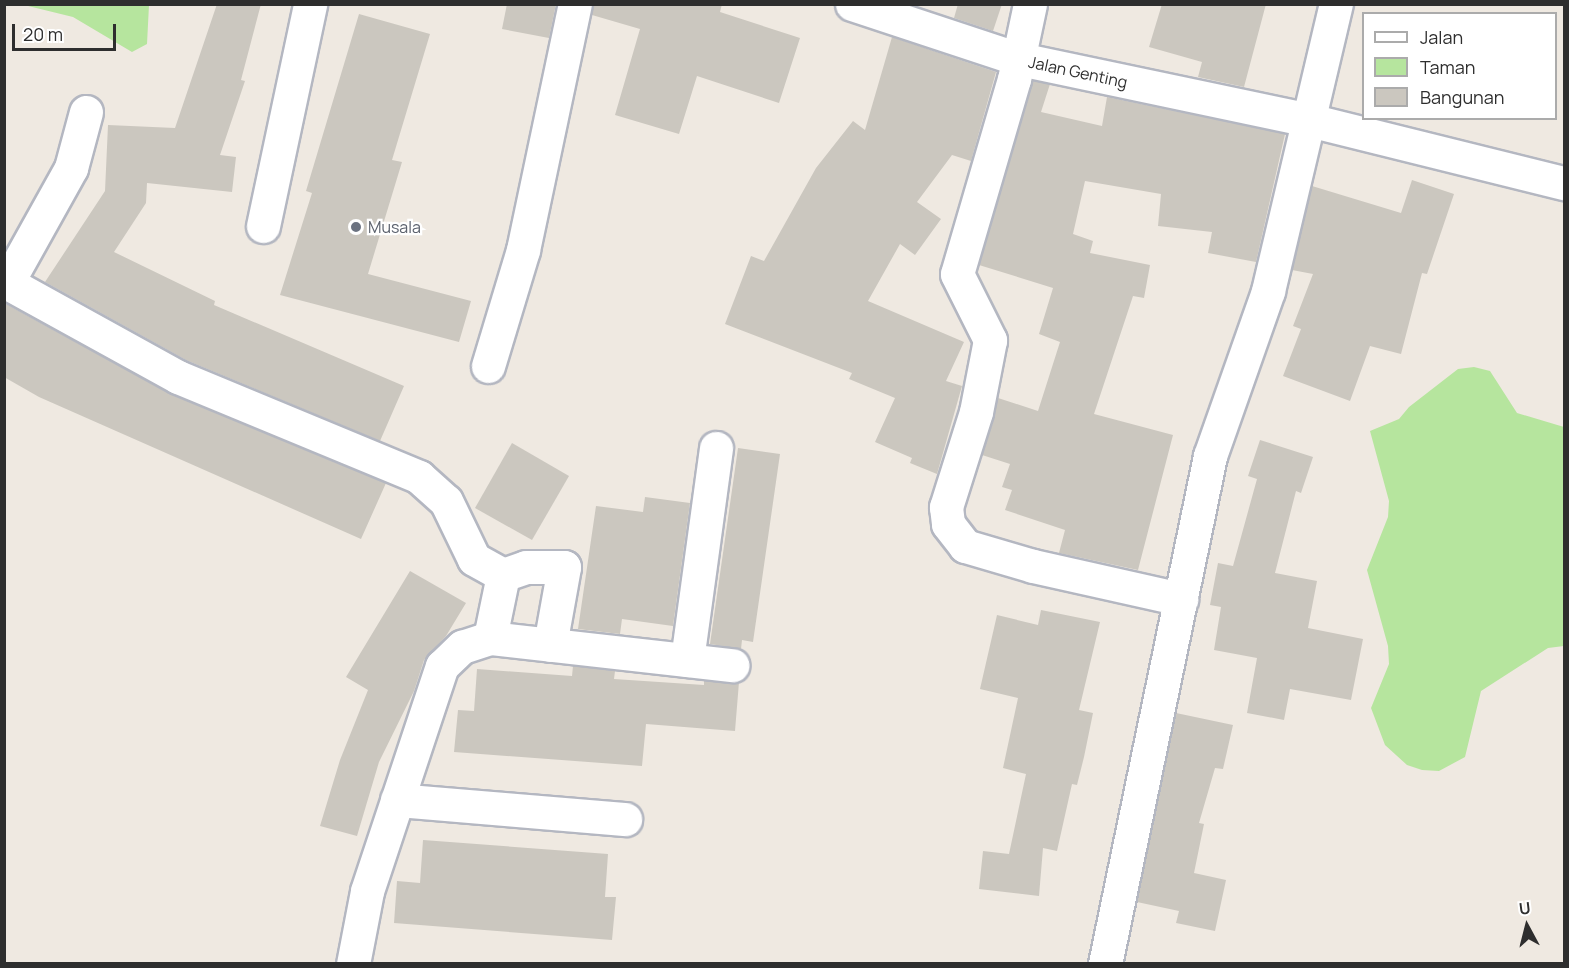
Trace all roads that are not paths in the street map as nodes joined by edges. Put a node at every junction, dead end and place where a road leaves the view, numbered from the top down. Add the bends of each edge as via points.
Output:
1 (310, 4) edge
2 (575, 4) edge
3 (852, 4) edge
4 (1030, 4) edge
5 (1336, 4) edge
6 (1015, 58) junction
7 (86, 112) dead end
8 (1309, 120) junction
9 (1564, 183) edge
10 (263, 226) dead end
11 (6, 282) edge
12 (488, 366) dead end
13 (716, 448) dead end
14 (503, 576) junction
15 (1181, 598) junction
16 (490, 638) junction
17 (550, 645) junction
18 (687, 660) junction
19 (732, 665) dead end
20 (397, 800) junction
21 (625, 819) dead end
22 (360, 963) edge
23 (1105, 963) edge

1 - 10 street
2 - 12 street via 524,250
3 - 6 street, Jalan Genting
4 - 6 street
5 - 8 street
6 - 8 street, Jalan Genting
6 - 15 street via 1014,79 957,274 990,340 976,412 946,507 948,524 965,546 1033,566
7 - 11 street via 71,168
8 - 9 street, Jalan Genting
8 - 15 street via 1268,291 1210,456
11 - 14 street via 178,377 418,477 446,501 474,559
13 - 18 street
14 - 16 street
14 - 17 street via 526,567 564,567
15 - 23 street
16 - 17 street
16 - 20 street via 462,647 442,666
17 - 18 street
18 - 19 street
20 - 21 street
20 - 22 street via 367,891

